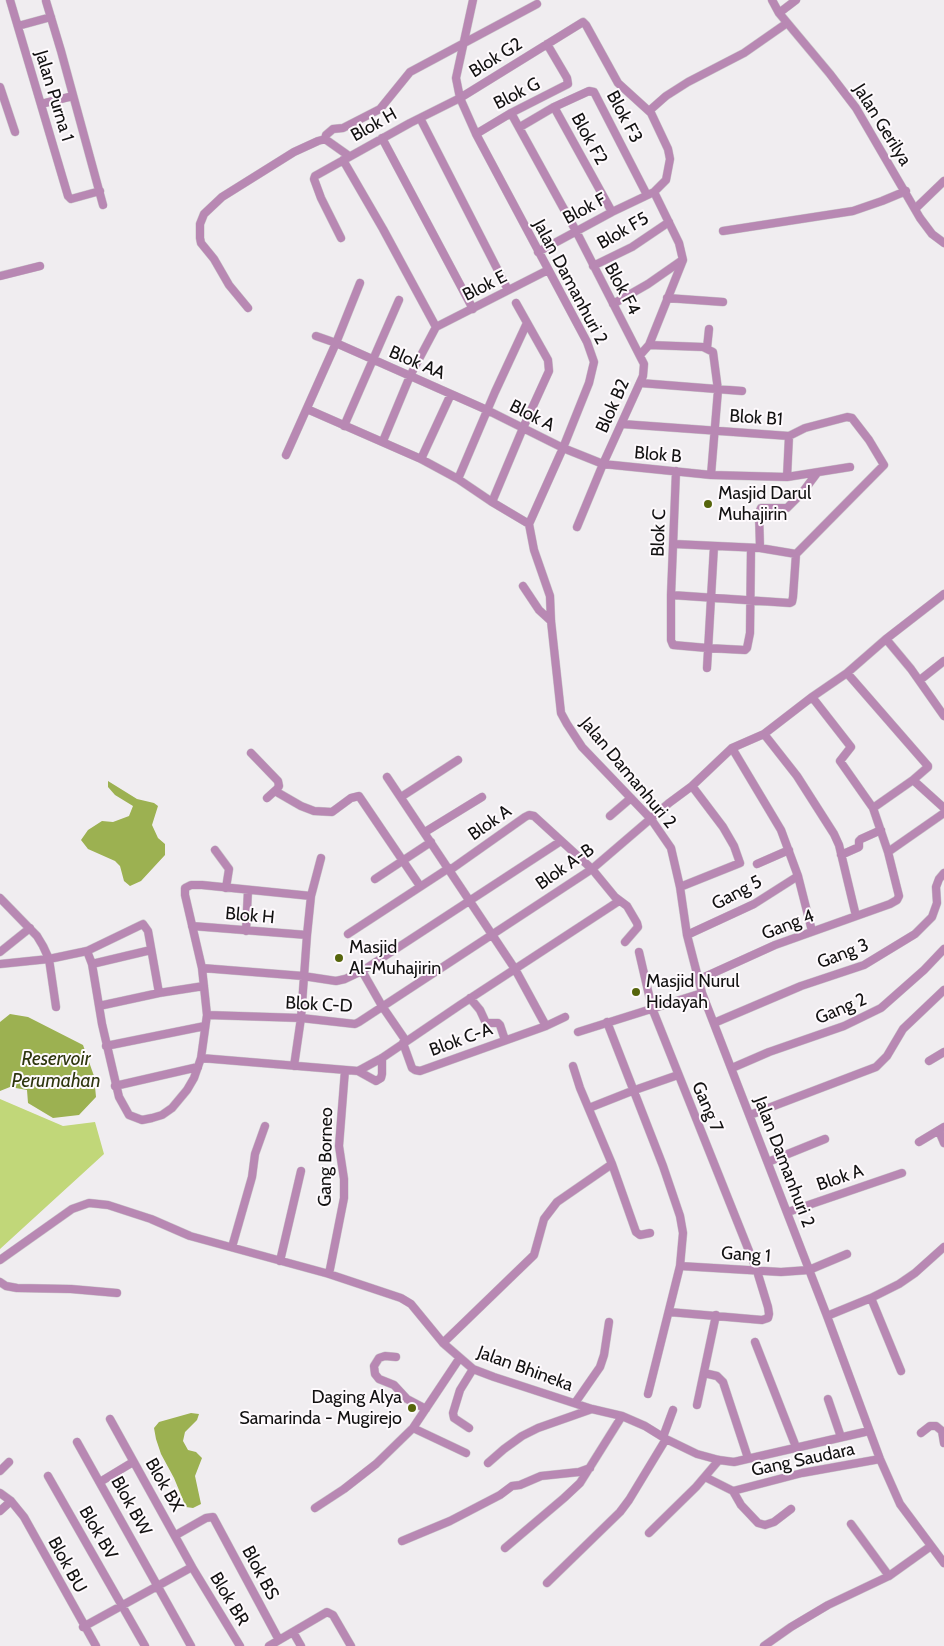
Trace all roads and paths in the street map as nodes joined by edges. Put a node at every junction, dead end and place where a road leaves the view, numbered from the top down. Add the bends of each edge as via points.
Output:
1 (10, 0) edge
2 (473, 0) edge
3 (772, 0) edge
4 (796, 0) edge
5 (46, 1) edge
6 (537, 4) dead end
7 (779, 13) junction
8 (51, 18) junction
9 (788, 24) junction
10 (18, 26) junction
11 (463, 44) junction
12 (547, 44) junction
13 (0, 87) edge
14 (73, 96) junction
15 (460, 98) junction
16 (41, 104) junction
17 (554, 107) junction
18 (649, 111) junction
19 (512, 112) junction
20 (420, 118) junction
21 (520, 127) junction
22 (15, 132) dead end
23 (476, 134) junction
24 (382, 138) junction
25 (325, 139) junction
26 (346, 158) junction
27 (944, 181) edge
28 (100, 191) junction
29 (906, 191) junction
30 (650, 193) junction
31 (103, 206) dead end
32 (916, 208) junction
33 (612, 212) junction
34 (669, 222) junction
35 (576, 231) junction
36 (723, 231) dead end
37 (341, 238) dead end
38 (944, 243) edge
39 (538, 252) junction
40 (683, 260) junction
41 (40, 266) dead end
42 (592, 266) junction
43 (548, 270) junction
44 (0, 276) edge
45 (360, 283) dead end
46 (508, 290) junction
47 (667, 298) junction
48 (399, 300) dead end
49 (723, 302) dead end
50 (516, 303) dead end
51 (613, 304) junction
52 (248, 308) dead end
53 (474, 309) junction
54 (527, 323) junction
55 (436, 327) junction
56 (709, 329) dead end
57 (316, 336) dead end
58 (336, 343) junction
59 (649, 344) junction
60 (707, 348) junction
61 (641, 358) junction
62 (372, 360) junction
63 (410, 376) junction
64 (640, 383) junction
65 (718, 390) junction
66 (742, 391) dead end
67 (450, 394) junction
68 (307, 409) junction
69 (487, 410) junction
70 (622, 424) junction
71 (344, 426) junction
72 (523, 428) junction
73 (714, 430) junction
74 (789, 436) junction
75 (383, 441) junction
76 (563, 448) junction
77 (286, 455) dead end
78 (422, 459) junction
79 (603, 464) junction
80 (850, 467) dead end
81 (676, 472) junction
82 (817, 473) junction
83 (711, 475) junction
84 (787, 477) junction
85 (458, 479) junction
86 (492, 502) junction
87 (529, 524) junction
88 (577, 527) dead end
89 (674, 544) junction
90 (714, 546) junction
91 (756, 548) junction
92 (796, 554) junction
93 (523, 586) dead end
94 (944, 594) edge
95 (671, 595) junction
96 (711, 598) junction
97 (750, 600) junction
98 (551, 621) junction
99 (886, 639) junction
100 (707, 648) junction
101 (944, 661) edge
102 (707, 668) dead end
103 (847, 673) junction
104 (920, 680) junction
105 (812, 697) junction
106 (944, 716) edge
107 (764, 734) junction
108 (732, 748) junction
109 (251, 753) dead end
110 (458, 760) dead end
111 (387, 777) dead end
112 (913, 780) junction
113 (692, 786) junction
114 (275, 791) junction
115 (401, 797) junction
116 (482, 797) dead end
117 (267, 798) dead end
118 (631, 798) junction
119 (873, 808) junction
120 (944, 808) edge
121 (944, 814) edge
122 (610, 816) dead end
123 (650, 819) junction
124 (881, 830) junction
125 (424, 832) junction
126 (431, 842) junction
127 (560, 842) junction
128 (214, 850) dead end
129 (789, 850) junction
130 (888, 852) junction
131 (841, 854) junction
132 (320, 858) dead end
133 (403, 860) junction
134 (757, 864) dead end
135 (449, 869) junction
136 (592, 869) junction
137 (944, 874) edge
138 (798, 876) junction
139 (375, 879) dead end
140 (420, 886) junction
141 (680, 887) junction
142 (226, 888) junction
143 (248, 890) junction
144 (312, 896) junction
145 (0, 898) edge
146 (469, 900) junction
147 (618, 901) junction
148 (856, 916) junction
149 (192, 926) junction
150 (30, 928) junction
151 (246, 931) junction
152 (812, 931) junction
153 (348, 934) dead end
154 (492, 934) junction
155 (306, 935) junction
156 (688, 935) junction
157 (625, 942) dead end
158 (944, 949) edge
159 (151, 950) junction
160 (87, 951) junction
161 (0, 952) edge
162 (639, 952) dead end
163 (49, 959) junction
164 (0, 964) edge
165 (92, 964) junction
166 (202, 968) junction
167 (515, 969) junction
168 (362, 971) junction
169 (303, 976) junction
170 (700, 979) junction
171 (204, 986) junction
172 (944, 990) edge
173 (159, 993) junction
174 (702, 993) junction
175 (470, 998) junction
176 (99, 1006) junction
177 (382, 1006) junction
178 (56, 1007) dead end
179 (652, 1008) junction
180 (207, 1015) junction
181 (565, 1017) dead end
182 (301, 1018) junction
183 (607, 1022) junction
184 (714, 1023) junction
185 (205, 1026) junction
186 (546, 1026) junction
187 (578, 1032) dead end
188 (505, 1040) junction
189 (404, 1042) junction
190 (106, 1046) junction
191 (944, 1052) edge
192 (201, 1058) junction
193 (382, 1058) junction
194 (929, 1061) dead end
195 (294, 1066) junction
196 (573, 1066) dead end
197 (198, 1068) junction
198 (732, 1068) junction
199 (345, 1070) junction
200 (358, 1070) junction
201 (678, 1076) junction
202 (115, 1086) junction
203 (632, 1091) junction
204 (589, 1108) junction
205 (750, 1115) junction
206 (265, 1126) dead end
207 (941, 1129) edge
208 (825, 1139) dead end
209 (919, 1142) dead end
210 (944, 1142) edge
211 (768, 1162) junction
212 (612, 1164) junction
213 (301, 1171) dead end
214 (902, 1173) dead end
215 (788, 1212) junction
216 (650, 1233) dead end
217 (232, 1247) junction
218 (944, 1247) edge
219 (847, 1254) dead end
220 (0, 1259) edge
221 (280, 1261) junction
222 (680, 1266) junction
223 (809, 1270) junction
224 (757, 1271) junction
225 (329, 1274) junction
226 (0, 1282) edge
227 (117, 1293) dead end
228 (872, 1298) junction
229 (669, 1312) junction
230 (716, 1315) junction
231 (828, 1316) junction
232 (609, 1322) dead end
233 (755, 1342) dead end
234 (443, 1343) junction
235 (396, 1357) dead end
236 (459, 1359) junction
237 (473, 1369) junction
238 (901, 1371) dead end
239 (704, 1373) junction
240 (648, 1394) dead end
241 (828, 1399) dead end
242 (575, 1403) junction
243 (697, 1405) dead end
244 (426, 1409) junction
245 (592, 1410) junction
246 (673, 1410) dead end
247 (622, 1416) junction
248 (110, 1419) dead end
249 (413, 1428) junction
250 (469, 1428) dead end
251 (869, 1430) junction
252 (921, 1433) dead end
253 (842, 1437) junction
254 (665, 1438) junction
255 (77, 1442) dead end
256 (944, 1442) edge
257 (796, 1447) junction
258 (466, 1453) dead end
259 (748, 1458) junction
260 (880, 1459) junction
261 (719, 1460) junction
262 (9, 1462) dead end
263 (133, 1462) junction
264 (488, 1463) dead end
265 (590, 1468) junction
266 (0, 1471) edge
267 (48, 1476) dead end
268 (705, 1477) junction
269 (100, 1482) junction
270 (733, 1491) junction
271 (0, 1493) edge
272 (11, 1501) junction
273 (315, 1508) dead end
274 (791, 1509) dead end
275 (0, 1511) edge
276 (850, 1524) dead end
277 (649, 1533) dead end
278 (176, 1535) junction
279 (402, 1541) dead end
280 (931, 1546) junction
281 (505, 1548) dead end
282 (944, 1562) edge
283 (192, 1567) junction
284 (889, 1576) junction
285 (547, 1583) dead end
286 (158, 1585) junction
287 (122, 1606) junction
288 (83, 1627) junction
289 (294, 1632) junction
290 (279, 1640) junction
291 (96, 1646) edge
292 (145, 1646) edge
293 (191, 1646) edge
294 (240, 1646) edge
295 (269, 1646) edge
296 (301, 1646) edge
297 (351, 1646) edge
298 (764, 1646) edge

1 - 10 street, Jalan Purna 1
2 - 11 street, Jalan Damanhuri 2
3 - 7 street, Jalan Gerilya
4 - 7 street
5 - 8 street
6 - 11 street
7 - 9 street, Jalan Gerilya
8 - 10 street
8 - 14 street
9 - 18 street via 744,53 688,82
9 - 29 street, Jalan Gerilya via 856,108
10 - 16 street, Jalan Purna 1
11 - 15 street, Jalan Damanhuri 2 via 456,78
11 - 25 street via 410,72 378,111 343,128 333,129
12 - 15 street, Blok G2
12 - 18 street, Blok G2 via 585,22 618,83
12 - 19 street, Blok G via 568,84
13 - 22 street
14 - 16 street
14 - 28 street
15 - 20 street, Blok H
15 - 23 street, Jalan Damanhuri 2
16 - 28 street, Jalan Purna 1 via 68,196 71,199
17 - 21 street
17 - 30 street, Blok F3 via 594,92
17 - 33 street, Blok F2
18 - 30 street via 670,154 666,180
19 - 21 street, Blok F4
19 - 23 street, Blok G
20 - 24 street, Blok H
20 - 46 street
21 - 35 street, Blok F4
23 - 39 street, Jalan Damanhuri 2
24 - 26 street, Blok H
24 - 53 street
25 - 26 street
25 - 52 street via 271,166 222,197 203,216 200,241
26 - 37 street, Blok H via 314,179
26 - 55 street
27 - 32 street
28 - 31 street
29 - 32 street, Jalan Gerilya
29 - 36 street via 853,210
30 - 33 street, Blok F
30 - 34 street
32 - 38 street, Jalan Gerilya via 932,234
33 - 35 street, Blok F
34 - 40 street via 682,249
34 - 42 street, Blok F5 via 632,247
35 - 39 street, Blok F
35 - 42 street, Blok F4
39 - 43 street, Jalan Damanhuri 2
40 - 47 street
40 - 51 street
41 - 44 street
42 - 51 street, Blok F4
43 - 46 street, Blok E
43 - 76 street, Jalan Damanhuri 2 via 588,342 594,362
45 - 58 street
46 - 53 street, Blok E
47 - 49 street
47 - 59 street
48 - 62 street, Blok AA
50 - 54 street
51 - 61 street, Blok F4
53 - 55 street, Blok E
54 - 69 street
54 - 72 street via 548,360 549,372
55 - 63 street
56 - 60 street
57 - 58 street, Blok AA
58 - 62 street, Blok AA
58 - 68 street
59 - 60 street
59 - 61 street
60 - 65 street via 714,354
61 - 64 street, Blok B2 via 644,370
62 - 63 street, Blok AA
62 - 71 street, Blok AA
63 - 67 street, Blok AA
63 - 75 street
64 - 65 street
64 - 70 street, Blok B2
65 - 66 street
65 - 73 street
67 - 69 street, Blok A
67 - 78 street
68 - 71 street
68 - 77 street
69 - 72 street, Blok A
69 - 85 street, Blok A
70 - 73 street, Blok B1
70 - 79 street, Blok B2
71 - 75 street
72 - 76 street, Blok A
72 - 86 street
73 - 74 street, Blok B1
73 - 83 street
74 - 84 street
74 - 92 street, Blok B1 via 804,428 852,418 883,461 882,466
75 - 78 street
76 - 79 street, Blok A
76 - 87 street, Jalan Damanhuri 2
78 - 85 street
79 - 81 street, Blok B
79 - 88 street, Blok B2
80 - 82 street
81 - 83 street, Blok B
81 - 89 street, Blok C
82 - 84 street
82 - 91 street via 787,508 761,508
83 - 84 street
85 - 86 street
86 - 87 street
87 - 98 street, Jalan Damanhuri 2 via 550,596
89 - 90 street
89 - 95 street, Blok C
90 - 91 street
90 - 96 street
91 - 92 street
91 - 97 street
92 - 97 street via 792,602
93 - 98 street
94 - 99 street, Blok A-B
95 - 96 street
95 - 100 street, Blok C via 672,643
96 - 97 street
96 - 100 street
97 - 100 street via 750,633 746,648
98 - 118 street, Jalan Damanhuri 2 via 562,713 582,747
99 - 103 street, Blok A-B
99 - 104 street
100 - 102 street
101 - 104 street
103 - 105 street, Blok A-B
103 - 112 street via 928,766
104 - 106 street
105 - 107 street, Blok A-B
105 - 119 street via 850,744 849,752 840,761
107 - 108 street, Blok A-B
107 - 131 street via 797,776 834,834
108 - 113 street, Blok A-B
108 - 129 street via 776,818
109 - 114 street via 278,781
110 - 115 street
111 - 115 street
112 - 119 street
112 - 120 street
113 - 123 street, Blok A-B
113 - 141 street via 734,846 740,863
114 - 117 street
114 - 133 street via 314,811 332,812 359,796
115 - 125 street
116 - 125 street
118 - 122 street
118 - 123 street, Jalan Damanhuri 2
119 - 124 street
121 - 130 street
123 - 136 street, Blok A-B
123 - 141 street, Jalan Damanhuri 2 via 671,848
124 - 130 street
124 - 131 street via 861,839 859,848
125 - 126 street
126 - 133 street
126 - 135 street
127 - 135 street, Blok A via 529,815
127 - 136 street, Blok A
127 - 146 street
128 - 142 street via 228,869
129 - 134 street
129 - 138 street
130 - 148 street, Gang 4 via 899,896 890,904
131 - 148 street
132 - 144 street
133 - 139 street
133 - 140 street
135 - 140 street
135 - 146 street
136 - 147 street, Blok A
136 - 154 street, Blok A-B
137 - 184 street, Gang 3 via 936,887 937,903 932,917 915,934 864,965 801,986
138 - 152 street
138 - 156 street, Gang 5 via 754,904
140 - 153 street
141 - 156 street, Jalan Damanhuri 2
142 - 143 street
142 - 149 street via 197,884 186,888
143 - 144 street
143 - 151 street
144 - 155 street
145 - 150 street
146 - 154 street
146 - 168 street
147 - 157 street, Blok A via 627,906 638,927
147 - 167 street
148 - 152 street, Gang 4
149 - 151 street, Blok H
149 - 166 street
150 - 161 street
150 - 163 street
151 - 155 street, Blok H
152 - 170 street, Gang 4
154 - 167 street
154 - 177 street, Blok C-D
155 - 169 street
156 - 170 street, Jalan Damanhuri 2
158 - 198 street, Gang 2 via 881,1008 844,1026
159 - 160 street via 147,928 143,924
159 - 165 street
159 - 173 street
160 - 163 street
160 - 165 street
162 - 179 street, Gang 7
163 - 164 street
163 - 178 street
165 - 176 street
166 - 169 street
166 - 171 street
167 - 175 street
167 - 186 street
168 - 169 street via 336,981
168 - 177 street
169 - 182 street
170 - 174 street, Jalan Damanhuri 2
171 - 173 street
171 - 180 street
172 - 205 street via 904,1029 876,1067
173 - 176 street
174 - 179 street
174 - 184 street, Jalan Damanhuri 2
175 - 188 street via 486,1023 499,1023
175 - 189 street
176 - 190 street
177 - 182 street, Blok C-D via 355,1024
177 - 189 street
179 - 183 street
179 - 201 street, Gang 7
180 - 182 street, Blok C-D
180 - 185 street
181 - 186 street, Blok C-A
182 - 195 street
183 - 187 street
183 - 203 street
184 - 198 street, Jalan Damanhuri 2
185 - 190 street
185 - 192 street
186 - 188 street, Blok C-A
188 - 189 street, Blok C-A via 417,1071 412,1068
189 - 193 street
190 - 202 street
191 - 194 street
192 - 195 street
192 - 197 street
193 - 200 street
193 - 200 street via 382,1074 378,1081
195 - 199 street
196 - 204 street
197 - 202 street
197 - 202 street via 176,1104 152,1118 142,1120 129,1115
198 - 205 street, Jalan Damanhuri 2
199 - 200 street
199 - 225 street, Gang Borneo via 339,1146 344,1198
201 - 203 street
201 - 224 street, Gang 7
203 - 204 street
203 - 222 street via 680,1216 683,1240
204 - 212 street
205 - 211 street, Jalan Damanhuri 2
206 - 217 street
207 - 209 street
207 - 210 street
208 - 211 street
211 - 215 street, Jalan Damanhuri 2
212 - 216 street via 636,1232 640,1235
212 - 234 street via 557,1202 544,1219 534,1255
213 - 221 street
214 - 215 street, Blok A
215 - 223 street, Jalan Damanhuri 2
217 - 220 street, Jalan Bhineka via 190,1236 151,1219 90,1203 72,1209
217 - 221 street, Jalan Bhineka
218 - 228 street via 915,1273
219 - 223 street, Gang 1
221 - 225 street, Jalan Bhineka
222 - 224 street, Gang 1
222 - 229 street
223 - 224 street, Gang 1
223 - 231 street, Jalan Damanhuri 2
224 - 230 street, Gang 7 via 768,1307 768,1318
225 - 234 street, Jalan Bhineka via 407,1300
226 - 227 street via 17,1288
228 - 231 street
228 - 238 street
229 - 230 street
229 - 240 street
230 - 239 street
231 - 251 street, Jalan Damanhuri 2
232 - 242 street via 600,1367
233 - 257 street
234 - 236 street, Jalan Bhineka
235 - 244 street via 379,1358 374,1366 375,1374 394,1385 407,1399
236 - 237 street, Jalan Bhineka
236 - 244 street
237 - 242 street, Jalan Bhineka
237 - 250 street via 460,1390 453,1412 454,1418
239 - 243 street
239 - 259 street via 717,1376 723,1382
241 - 253 street
242 - 245 street, Jalan Bhineka
244 - 249 street
245 - 247 street, Jalan Bhineka
245 - 264 street via 522,1436
246 - 254 street
247 - 254 street, Jalan Bhineka
247 - 265 street
248 - 263 street, Blok BX
249 - 258 street
249 - 273 street via 369,1469
251 - 253 street, Jalan Bhineka
251 - 260 street, Jalan Damanhuri 2
252 - 256 street via 930,1426 936,1426 942,1431
253 - 257 street, Jalan Bhineka
254 - 261 street, Jalan Bhineka via 697,1454
254 - 285 street via 620,1512
255 - 269 street, Blok BW
257 - 259 street, Jalan Bhineka
259 - 261 street, Jalan Bhineka via 734,1462
260 - 270 street, Gang Saudara via 802,1473
260 - 280 street, Jalan Damanhuri 2 via 900,1504
261 - 268 street
262 - 266 street
263 - 269 street
263 - 278 street, Blok BX
265 - 279 street via 541,1476 512,1486 459,1516
265 - 281 street via 580,1483
267 - 287 street, Blok BV
268 - 270 street
268 - 277 street
269 - 286 street, Blok BW
270 - 274 street via 758,1523 774,1522
271 - 272 street, Blok BU
272 - 275 street
272 - 288 street, Blok BU via 24,1517
276 - 284 street
278 - 283 street, Blok BX
278 - 290 street, Blok BS via 213,1517
280 - 282 street, Jalan Damanhuri 2
280 - 284 street
283 - 286 street
283 - 294 street, Blok BR
284 - 298 street via 828,1605
286 - 287 street
286 - 293 street, Blok BW
287 - 288 street
287 - 292 street, Blok BV
288 - 291 street, Blok BU
289 - 290 street
289 - 296 street
289 - 297 street via 330,1612
290 - 295 street

